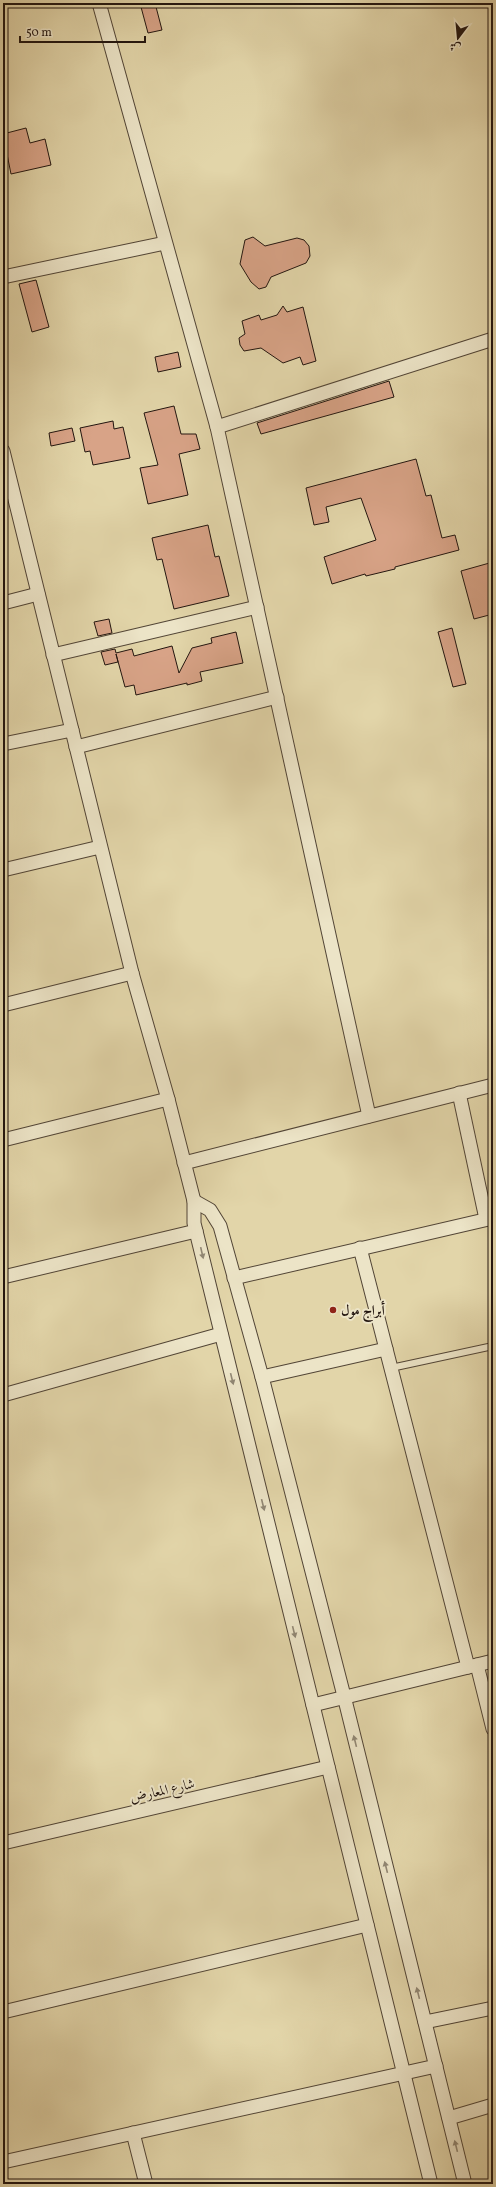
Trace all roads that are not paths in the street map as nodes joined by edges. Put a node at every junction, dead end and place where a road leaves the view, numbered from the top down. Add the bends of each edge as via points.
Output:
1 (99, 3) edge
2 (165, 243) junction
3 (3, 277) edge
4 (493, 339) edge
5 (217, 427) junction
6 (3, 451) edge
7 (38, 594) junction
8 (3, 603) edge
9 (257, 607) junction
10 (53, 655) junction
11 (277, 697) junction
12 (72, 730) junction
13 (3, 744) edge
14 (76, 747) junction
15 (100, 847) junction
16 (3, 870) edge
17 (132, 973) junction
18 (3, 1004) edge
19 (493, 1085) edge
20 (460, 1093) junction
21 (168, 1099) junction
22 (369, 1116) junction
23 (3, 1140) edge
24 (184, 1163) junction
25 (194, 1201) junction
26 (490, 1219) edge
27 (196, 1231) junction
28 (360, 1248) junction
29 (3, 1278) edge
30 (234, 1278) junction
31 (221, 1334) junction
32 (493, 1346) edge
33 (386, 1348) junction
34 (391, 1368) junction
35 (262, 1377) junction
36 (3, 1395) edge
37 (493, 1661) edge
38 (472, 1666) junction
39 (344, 1696) junction
40 (313, 1705) junction
41 (493, 1729) edge
42 (328, 1767) junction
43 (3, 1843) edge
44 (367, 1925) junction
45 (493, 2008) edge
46 (3, 2012) edge
47 (425, 2022) junction
48 (436, 2066) junction
49 (403, 2073) junction
50 (493, 2105) edge
51 (449, 2118) junction
52 (133, 2133) junction
53 (3, 2162) edge
54 (146, 2184) edge
55 (431, 2184) edge
56 (465, 2184) edge

1 - 2 street
2 - 3 street
2 - 5 street
4 - 5 street
5 - 9 street
6 - 7 street
7 - 8 street
7 - 10 street
9 - 10 street
9 - 11 street
10 - 12 street
11 - 14 street
11 - 22 street
12 - 13 street
12 - 14 street
14 - 15 street
15 - 16 street
15 - 17 street
17 - 18 street
17 - 21 street
19 - 20 street
20 - 22 street
20 - 26 street
21 - 23 street
21 - 24 street
22 - 24 street
24 - 25 street
25 - 27 street
25 - 30 street via 210,1210 216,1218
26 - 28 street
27 - 29 street
27 -> 31 street
28 - 30 street
28 - 33 street
30 - 35 street
31 - 36 street
31 -> 40 street
32 - 34 lane
33 - 34 street
33 - 35 street
34 - 38 street
35 - 39 street
37 - 38 street
38 - 39 street
38 - 41 street
39 - 40 street
47 -> 39 street
40 - 42 street
42 - 43 street, شارع المعارض
42 - 44 street
44 - 46 street
44 - 49 street
45 - 47 street
47 - 48 street
48 - 49 street
48 - 51 street
49 - 52 street
49 - 55 street
50 - 51 street
56 -> 51 street
52 - 53 street
52 - 54 street

